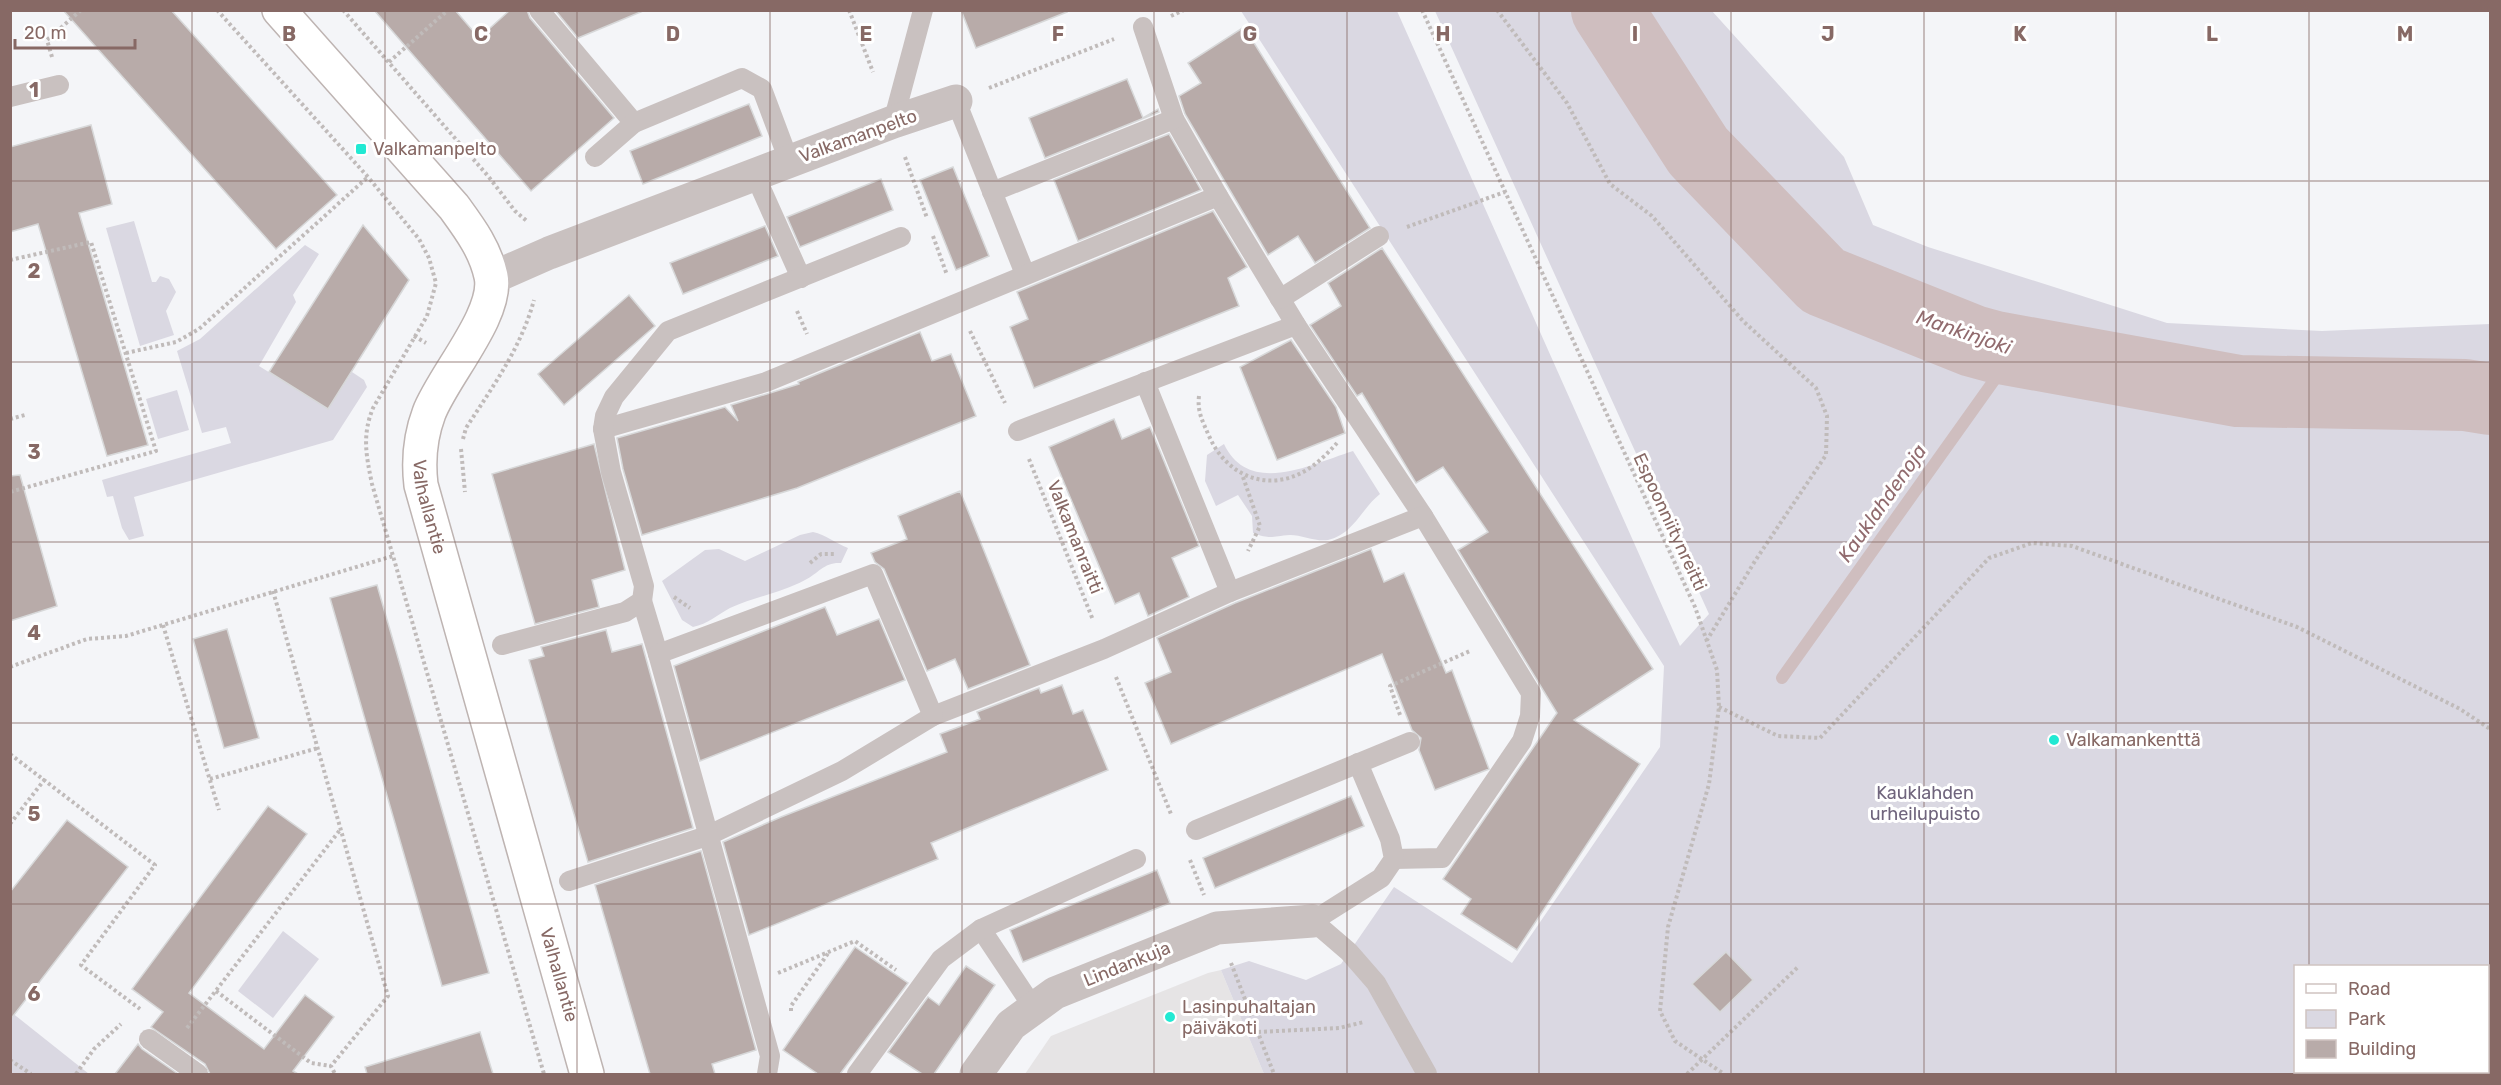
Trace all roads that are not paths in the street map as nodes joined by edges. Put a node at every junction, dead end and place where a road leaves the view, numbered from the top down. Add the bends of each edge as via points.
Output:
1 (279, 10) edge
2 (539, 10) edge
3 (923, 10) edge
4 (1143, 27) road end
5 (59, 85) road end
6 (10, 97) edge
7 (956, 101) joint
8 (1174, 119) junction
9 (892, 122) junction
10 (634, 123) junction
11 (595, 157) dead end
12 (789, 161) junction
13 (755, 174) junction
14 (992, 192) junction
15 (1218, 196) junction
16 (1379, 236) road end
17 (901, 237) dead end
18 (1025, 274) junction
19 (492, 278) junction
20 (793, 281) junction
21 (1280, 299) junction
22 (1296, 325) junction
23 (1145, 382) junction
24 (603, 429) junction
25 (1018, 431) road end
26 (1423, 516) junction
27 (1230, 592) junction
28 (642, 601) junction
29 (502, 645) dead end
30 (658, 654) junction
31 (933, 716) junction
32 (1410, 742) road end
33 (1358, 763) junction
34 (1188, 833) road end
35 (707, 836) junction
36 (1136, 859) dead end
37 (1394, 860) junction
38 (569, 881) dead end
39 (1313, 921) junction
40 (981, 929) junction
41 (1033, 1007) junction
42 (149, 1039) dead end
43 (769, 1065) edge
44 (198, 1074) edge
45 (587, 1074) edge
46 (857, 1074) edge
47 (976, 1074) edge
48 (1427, 1074) edge

1 - 19 street, Valhallantie via 454,207 478,239
2 - 10 lane
3 - 9 lane
4 - 8 lane
5 - 6 lane
7 - 9 street, Valkamanpelto
7 - 14 lane
8 - 14 lane
8 - 15 lane
9 - 12 street, Valkamanpelto
10 - 11 lane
10 - 12 lane via 742,78 762,89
12 - 13 street, Valkamanpelto
13 - 19 street, Valkamanpelto
13 - 20 lane
14 - 18 lane
15 - 18 lane
15 - 21 lane
16 - 21 lane
17 - 20 lane
18 - 24 lane via 766,382
19 - 45 street, Valhallantie via 488,308 429,411 421,440 421,485
20 - 24 lane via 668,331 614,397
21 - 22 lane
22 - 23 lane
22 - 26 lane
23 - 25 lane
23 - 27 lane
24 - 28 lane via 611,472 644,586
26 - 27 lane
26 - 37 lane via 1531,693 1530,716 1522,741 1442,858
27 - 31 lane via 1104,649
28 - 29 lane via 625,612
28 - 30 lane
30 - 31 lane via 873,574
30 - 35 lane
31 - 35 lane via 842,771
32 - 33 lane
33 - 34 lane
33 - 37 lane via 1390,839
35 - 38 lane
35 - 43 lane
36 - 40 lane
37 - 39 lane via 1381,878
39 - 41 street, Lindankuja via 1217,928 1055,993
39 - 48 lane via 1349,952 1376,983
40 - 41 lane
40 - 46 lane via 941,959
41 - 47 street, Lindankuja via 1011,1025
42 - 44 lane

